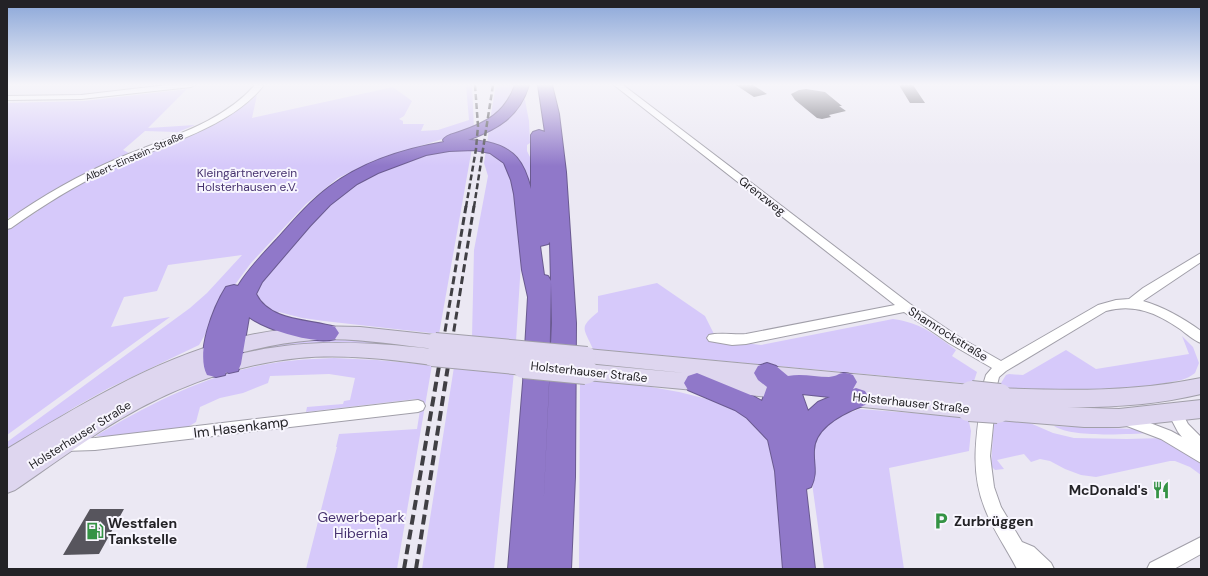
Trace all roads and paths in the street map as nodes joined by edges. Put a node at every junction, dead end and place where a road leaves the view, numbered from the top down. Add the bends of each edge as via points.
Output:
1 (228, 112) edge
2 (507, 112) edge
3 (536, 112) edge
4 (551, 112) edge
5 (653, 112) edge
6 (7, 226) edge
7 (1201, 256) edge
8 (245, 294) junction
9 (539, 296) junction
10 (1132, 303) junction
11 (906, 307) junction
12 (327, 333) junction
13 (714, 338) dead end
14 (1201, 338) edge
15 (434, 349) junction
16 (223, 358) junction
17 (586, 364) junction
18 (1001, 367) junction
19 (697, 382) junction
20 (779, 385) junction
21 (1201, 386) edge
22 (850, 390) junction
23 (999, 404) junction
24 (418, 406) dead end
25 (1201, 409) edge
26 (1175, 413) junction
27 (1119, 418) junction
28 (790, 441) junction
29 (63, 445) junction
30 (1201, 447) edge
31 (1201, 456) edge
32 (7, 461) edge
33 (560, 477) junction
34 (7, 482) edge
35 (1201, 545) edge
36 (1016, 548) junction
37 (524, 569) edge
38 (555, 569) edge
39 (566, 569) edge
40 (799, 569) edge
41 (812, 569) edge
42 (1026, 569) edge
43 (1045, 569) edge
44 (1156, 569) edge

1 - 6 street, Albert-Einstein-Straße via 215,120 91,174
2 - 16 highway via 474,132 374,164 329,190 271,249 227,304 217,337
3 - 9 highway via 540,144 542,222
4 - 33 highway via 557,172 564,323
5 - 11 street, Grenzweg
7 - 10 street
8 - 9 highway via 254,278 314,211 344,184 372,168 398,158 439,147 466,144 500,151 514,164 526,212 532,268
8 - 12 highway via 251,307 267,318
8 - 16 highway
9 - 37 highway
10 - 14 street, Shamrockstraße via 1158,310
10 - 18 street, Shamrockstraße via 1112,304 1102,308
11 - 13 street, Shamrockstraße via 746,339
11 - 18 street, Shamrockstraße via 954,340
12 - 15 main road, Holsterhauser Straße
12 - 16 main road, Holsterhauser Straße via 276,337
15 - 16 main road, Holsterhauser Straße via 320,349
15 - 17 main road, Holsterhauser Straße, bridge
16 - 29 main road, Holsterhauser Straße via 124,407
16 - 32 main road, Holsterhauser Straße via 169,369 124,390
17 - 19 main road, Holsterhauser Straße
17 - 20 main road, Holsterhauser Straße
18 - 36 street via 993,375 990,385 982,456 986,487 1000,523
19 - 20 main road, Holsterhauser Straße
19 - 28 highway via 756,410
20 - 22 highway via 806,384
20 - 28 highway via 795,410
21 - 23 main road, Holsterhauser Straße via 1161,395 1108,400
22 - 23 main road, Holsterhauser Straße, bridge
22 - 28 highway via 840,403 819,416
23 - 27 main road, Holsterhauser Straße via 1077,417
24 - 29 street, Im Hasenkamp via 95,444
25 - 26 main road, Holsterhauser Straße
26 - 27 main road, Holsterhauser Straße
26 - 30 street
27 - 31 street via 1166,435
28 - 40 highway via 789,471
28 - 41 highway via 801,473
29 - 34 main road, Holsterhauser Straße
33 - 38 highway
33 - 39 highway via 567,507
35 - 44 street
36 - 42 street
36 - 43 street via 1028,553

